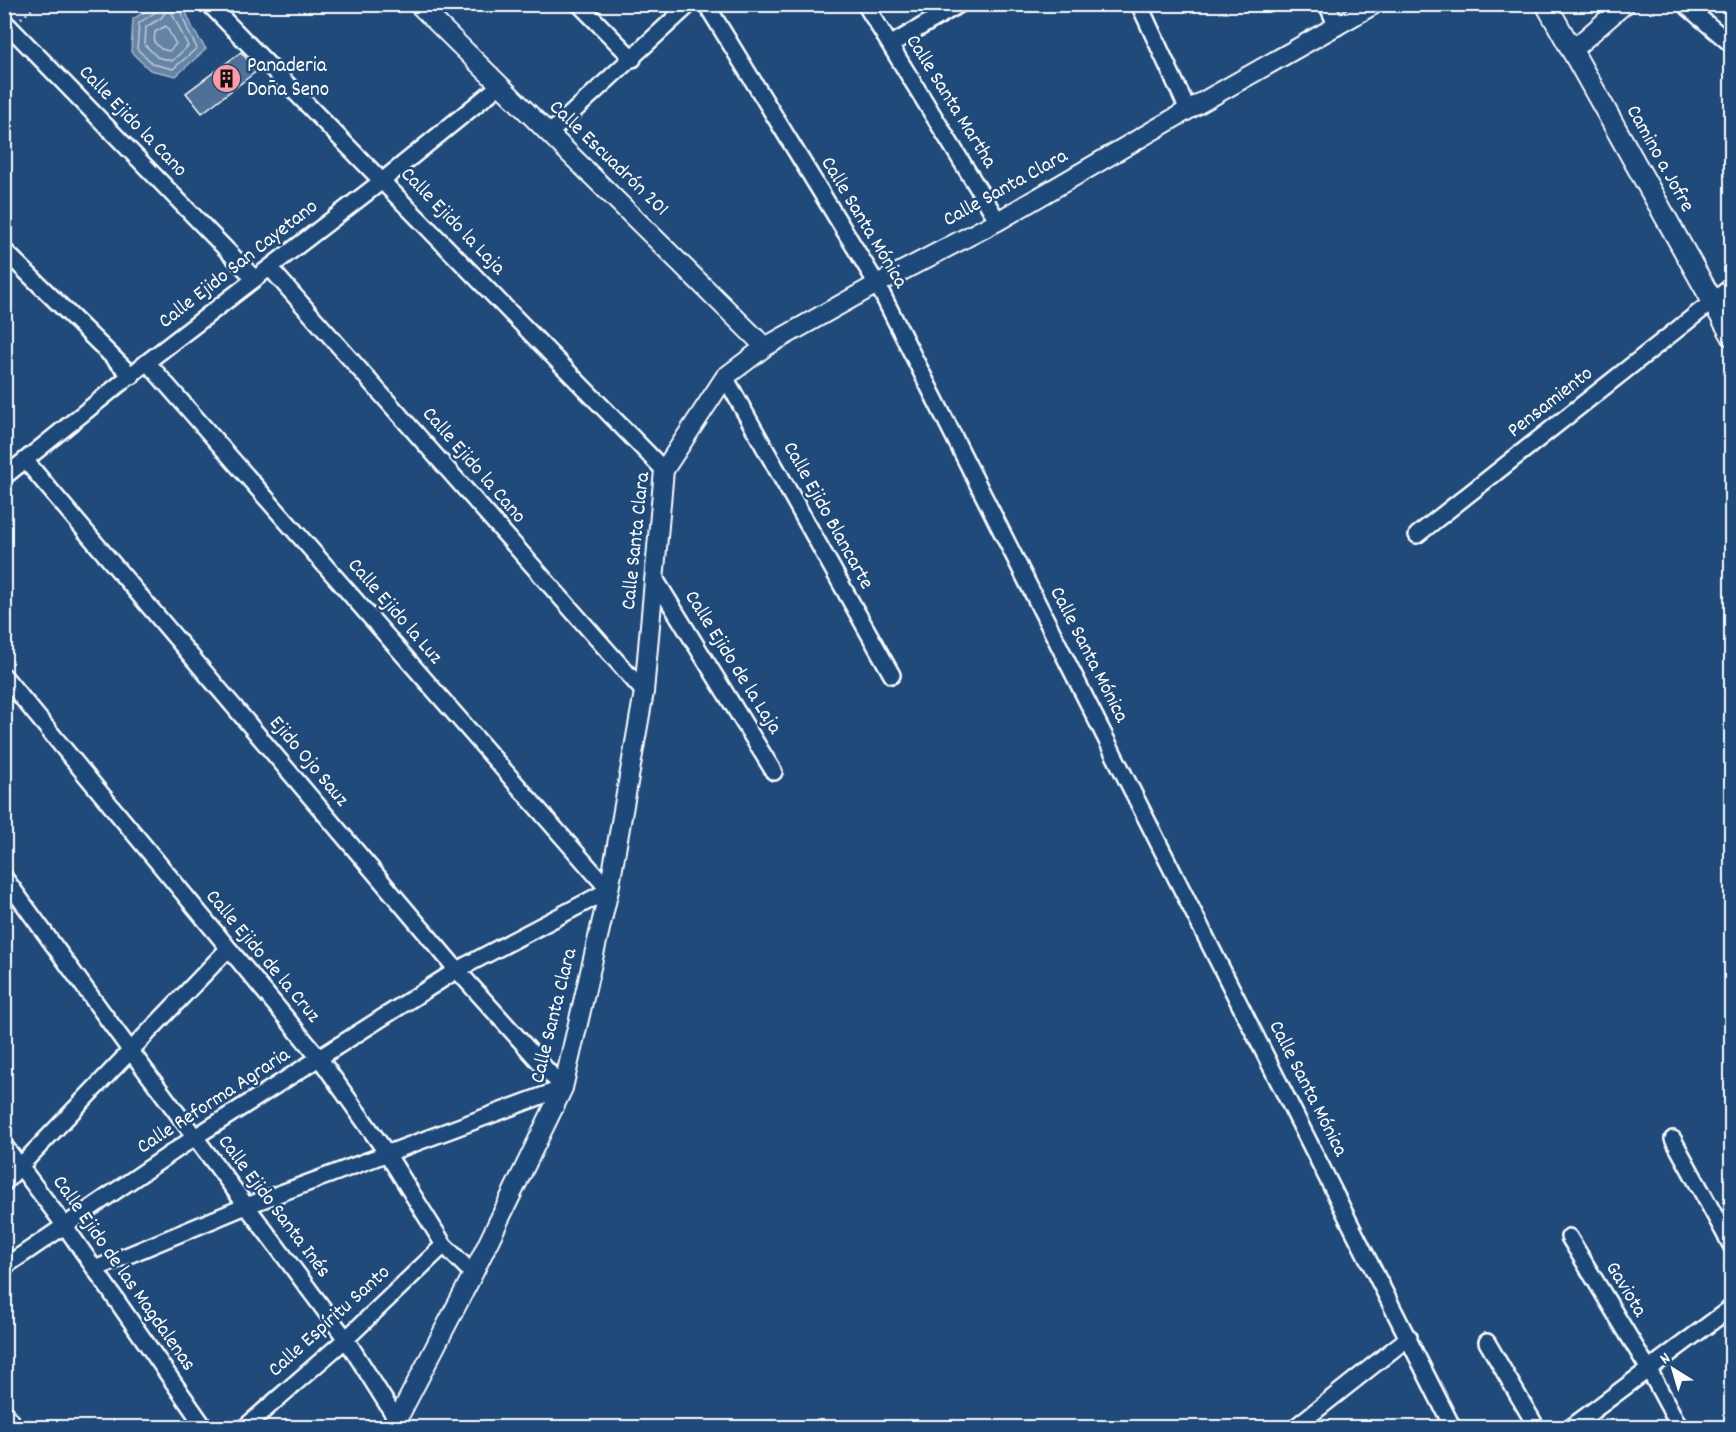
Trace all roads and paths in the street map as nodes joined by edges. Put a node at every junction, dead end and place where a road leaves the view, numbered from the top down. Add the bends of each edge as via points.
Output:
1 (39, 4) edge
2 (209, 4) edge
3 (418, 4) edge
4 (579, 4) edge
5 (690, 4) edge
6 (706, 4) edge
7 (865, 4) edge
8 (960, 4) edge
9 (1139, 4) edge
10 (1327, 4) edge
11 (1375, 4) edge
12 (1546, 4) edge
13 (1625, 4) edge
14 (1684, 4) edge
15 (7, 24) edge
16 (1337, 27) junction
17 (890, 45) junction
18 (1731, 45) edge
19 (1571, 51) junction
20 (633, 59) junction
21 (499, 86) junction
22 (1188, 110) junction
23 (550, 134) junction
24 (382, 181) junction
25 (998, 221) junction
26 (4, 250) edge
27 (270, 268) junction
28 (255, 279) junction
29 (877, 284) junction
30 (1731, 286) edge
31 (1712, 303) junction
32 (1731, 336) edge
33 (765, 346) junction
34 (147, 362) junction
35 (132, 376) junction
36 (725, 377) junction
37 (25, 460) junction
38 (664, 470) junction
39 (4, 477) edge
40 (1417, 536) dead end
41 (654, 577) junction
42 (892, 675) dead end
43 (4, 676) edge
44 (644, 692) junction
45 (774, 772) dead end
46 (4, 877) edge
47 (609, 890) junction
48 (228, 949) junction
49 (457, 970) junction
50 (130, 1050) junction
51 (320, 1059) junction
52 (563, 1088) junction
53 (195, 1137) junction
54 (1673, 1139) dead end
55 (4, 1145) edge
56 (386, 1152) junction
57 (20, 1167) junction
58 (4, 1183) edge
59 (246, 1206) junction
60 (65, 1226) junction
61 (1569, 1237) dead end
62 (444, 1245) junction
63 (1731, 1247) edge
64 (4, 1267) edge
65 (95, 1269) junction
66 (473, 1274) junction
67 (1731, 1307) edge
68 (1409, 1337) junction
69 (346, 1339) junction
70 (1486, 1342) dead end
71 (1648, 1368) junction
72 (4, 1412) edge
73 (395, 1424) edge
74 (16, 1428) edge
75 (206, 1428) edge
76 (244, 1428) edge
77 (1294, 1428) edge
78 (1453, 1428) edge
79 (1537, 1428) edge
80 (1570, 1428) edge
81 (1680, 1428) edge

1 - 15 path
2 - 24 street, Calle Ejido la Laja
3 - 21 street, Calle Escuadrón 201
4 - 20 street
5 - 20 street
6 - 29 street, Calle Santa Mónica
7 - 17 street, Calle Santa Martha
8 - 17 street
9 - 22 street
10 - 16 street
11 - 16 street, Calle Santa Clara
12 - 19 main road, Camino a Jofre
13 - 19 street
14 - 18 street
15 - 28 street, Calle Ejido la Cano
16 - 22 street, Calle Santa Clara
17 - 25 street, Calle Santa Martha
19 - 31 main road, Camino a Jofre
20 - 23 street
21 - 23 street, Calle Escuadrón 201
21 - 24 street, Calle Ejido San Cayetano
22 - 25 street, Calle Santa Clara
23 - 33 street, Calle Escuadrón 201
24 - 27 street, Calle Ejido San Cayetano
24 - 38 street, Calle Ejido la Laja
25 - 29 street, Calle Santa Clara
26 - 35 street
27 - 28 street, Calle Ejido San Cayetano
27 - 44 street, Calle Ejido la Cano
28 - 34 street, Calle Ejido San Cayetano
29 - 33 street, Calle Santa Clara
29 - 68 street, Calle Santa Mónica
30 - 31 street, Pensamiento
31 - 32 main road, Camino a Jofre
31 - 40 street, Pensamiento
33 - 36 street, Calle Santa Clara
34 - 35 street, Calle Ejido San Cayetano
34 - 47 street, Calle Ejido la Luz
35 - 37 street, Calle Ejido San Cayetano
36 - 38 street, Calle Santa Clara
36 - 42 street, Calle Ejido Blancarte
37 - 39 street, Calle Ejido San Cayetano
37 - 49 street, Ejido Ojo Sauz
38 - 41 street, Calle Santa Clara
41 - 44 street, Calle Santa Clara
41 - 45 street, Calle Ejido de la Laja
43 - 48 street, Calle Ejido de la Cruz
44 - 47 street, Calle Santa Clara
46 - 50 street, Calle Ejido Santa Inés
47 - 49 street, Calle Reforma Agraria
47 - 52 street, Calle Santa Clara
48 - 50 street
48 - 51 street, Calle Ejido de la Cruz
49 - 51 street, Calle Reforma Agraria
49 - 52 street, Ejido Ojo Sauz
50 - 53 street, Calle Ejido Santa Inés
50 - 57 street
51 - 53 street, Calle Reforma Agraria
51 - 56 street, Calle Ejido de la Cruz
52 - 56 street
52 - 66 street, Calle Santa Clara
53 - 59 street, Calle Ejido Santa Inés
53 - 60 street, Calle Reforma Agraria
54 - 63 street
55 - 57 street, Calle Ejido de las Magdalenas
56 - 59 street
56 - 62 street, Calle Ejido de la Cruz
57 - 58 street
57 - 60 street, Calle Ejido de las Magdalenas
59 - 65 street
59 - 69 street, Calle Ejido Santa Inés
60 - 64 street, Calle Reforma Agraria
60 - 65 street, Calle Ejido de las Magdalenas
61 - 71 street, Gaviota
62 - 66 street, Calle Ejido de la Cruz
62 - 69 street, Calle Espíritu Santo
65 - 75 street, Calle Ejido de las Magdalenas
66 - 73 street, Calle Santa Clara
67 - 71 street
68 - 77 street
68 - 78 street, Calle Santa Mónica
69 - 73 street, Calle Ejido Santa Inés
69 - 76 street, Calle Espíritu Santo
70 - 79 street
71 - 80 street
71 - 81 street, Gaviota
72 - 74 street

